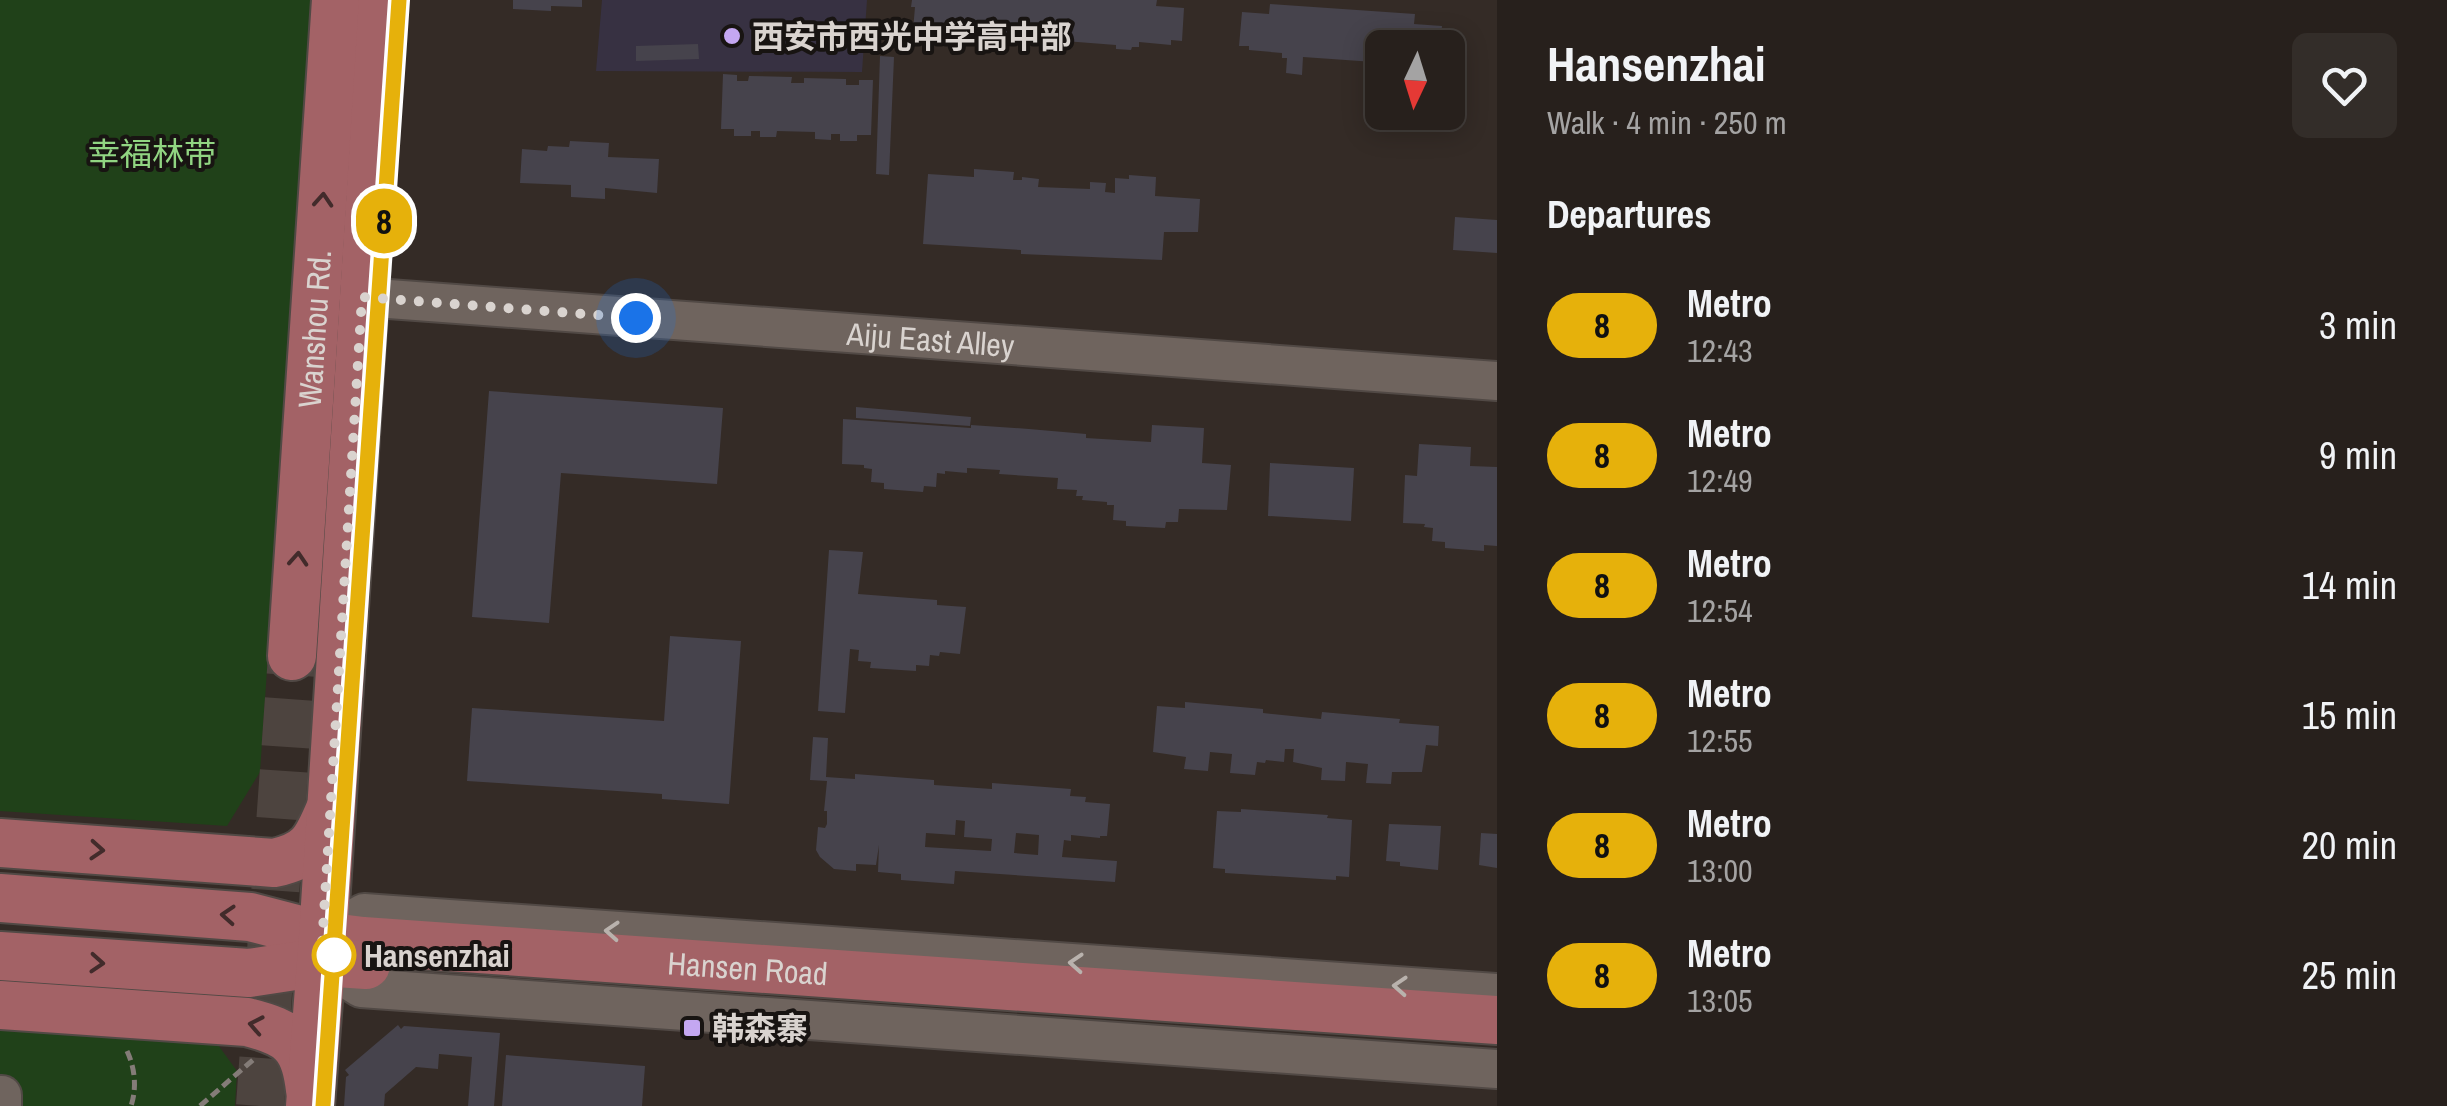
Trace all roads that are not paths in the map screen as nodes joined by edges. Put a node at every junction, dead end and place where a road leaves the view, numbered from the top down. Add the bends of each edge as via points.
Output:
1 (336, 0) edge
2 (382, 0) edge
3 (362, 297) junction
4 (1497, 381) edge
5 (292, 656) tunnel mouth
6 (330, 807) junction
7 (0, 843) edge
8 (0, 898) edge
9 (322, 949) junction
10 (0, 956) edge
11 (1497, 993) edge
12 (0, 1004) edge
13 (1497, 1020) edge
14 (1497, 1045) edge
15 (1497, 1069) edge
16 (310, 1100) edge

5 -> 1 main road, Wanshou Rd.
2 - 3 main road
3 - 4 street, Aiju East Alley
3 - 6 main road
7 -> 6 main road via 274,862 305,852
6 - 9 main road
9 -> 8 main road, Hansen Road via 250,917
10 -> 9 main road, Hansen Road via 249,973
11 -> 9 street via 364,913
9 - 13 main road, Hansen Road via 363,941
9 - 14 main road, Hansen Road
9 - 15 street via 361,988
9 - 16 main road
16 -> 12 main road via 308,1068 297,1046 276,1029

